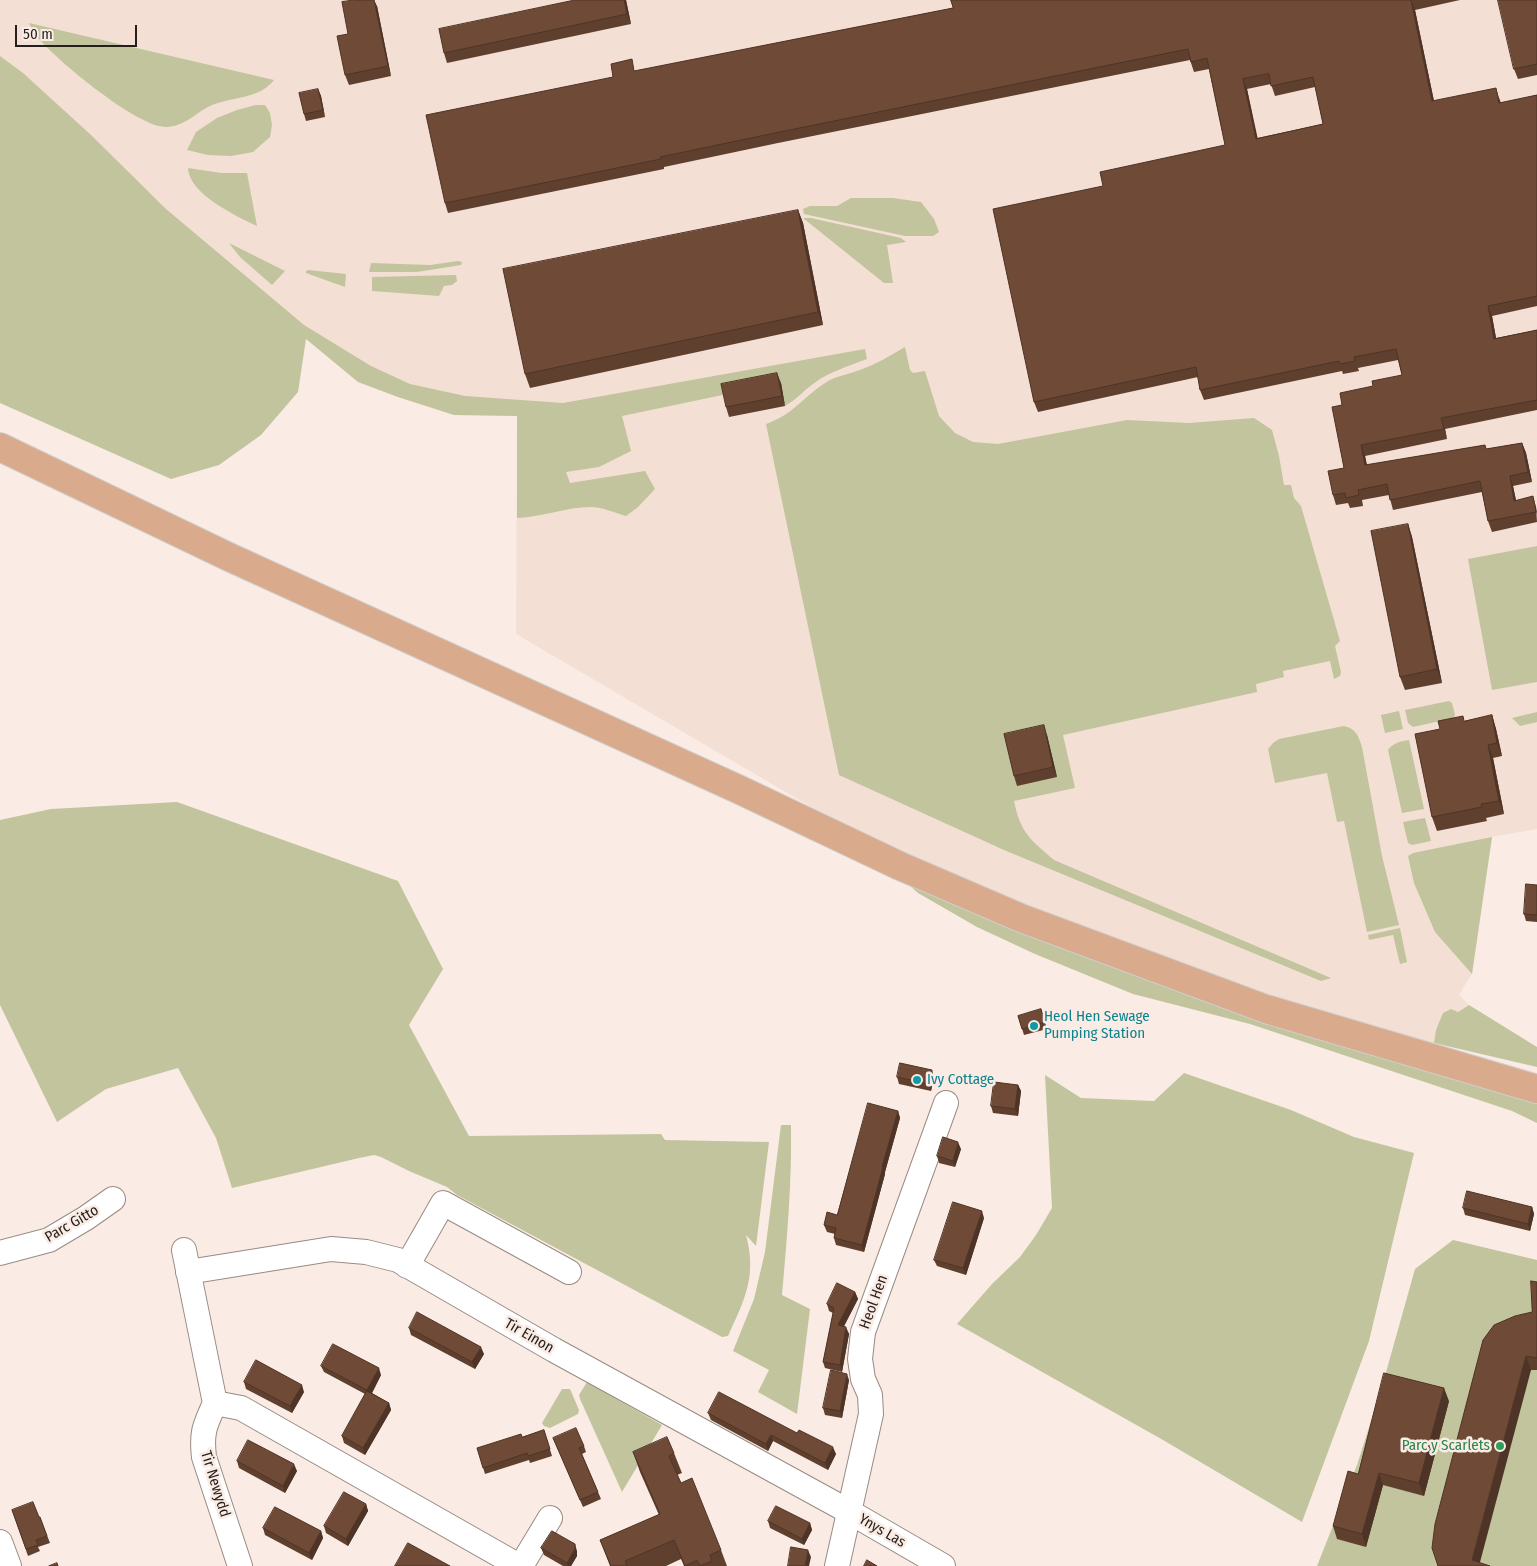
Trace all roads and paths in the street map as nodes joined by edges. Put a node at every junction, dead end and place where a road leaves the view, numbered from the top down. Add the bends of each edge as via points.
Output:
1 (0, 447) edge
2 (1537, 1089) edge
3 (946, 1103) dead end
4 (113, 1199) dead end
5 (0, 1253) edge
6 (407, 1266) junction
7 (569, 1272) dead end
8 (215, 1403) junction
9 (848, 1511) junction
10 (550, 1518) dead end
11 (0, 1542) edge
12 (9, 1566) edge
13 (240, 1566) edge
14 (520, 1566) edge
15 (837, 1566) edge
16 (943, 1566) edge

1 - 2 main road via 229,557 900,866 1021,918 1266,1009
3 - 9 street, Heol Hen via 863,1332 860,1359 870,1395 871,1414
4 - 5 street, Parc Gitto via 49,1240
6 - 7 street via 443,1203
6 - 8 street, Tir Einon via 398,1260 366,1252 330,1249 186,1261
6 - 9 street, Tir Einon via 562,1355
8 - 13 street, Tir Newydd via 204,1427 204,1456
8 - 14 street via 242,1408
9 - 15 street, Heol Hen
9 - 16 street, Ynys Las
10 - 14 street
11 - 12 street

